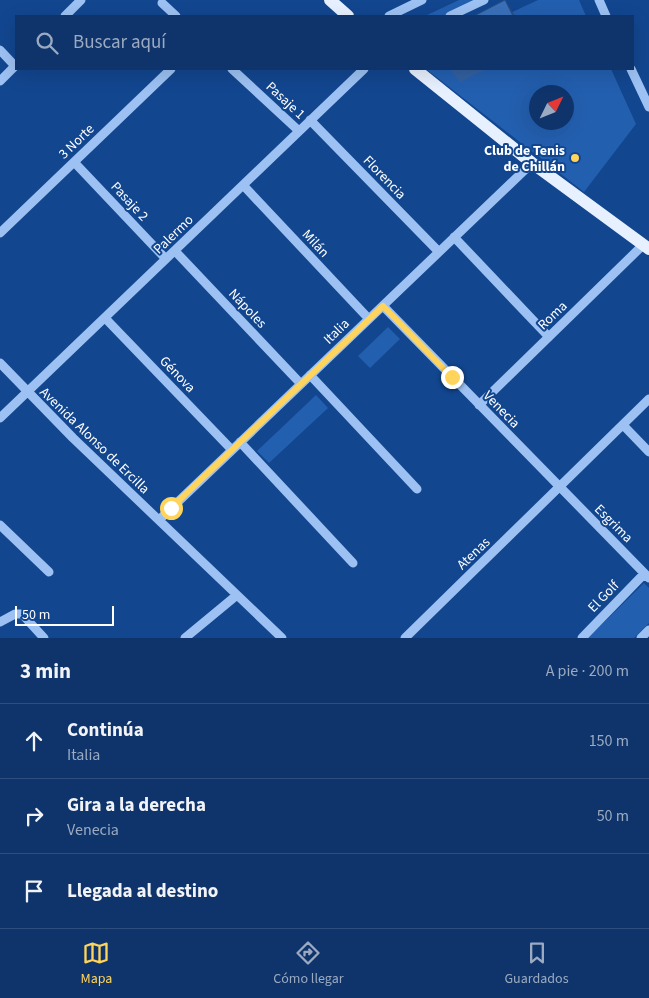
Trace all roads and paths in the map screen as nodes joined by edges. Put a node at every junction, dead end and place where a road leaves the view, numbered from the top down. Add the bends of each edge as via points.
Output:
1 (81, 0) edge
2 (330, 0) edge
3 (422, 0) edge
4 (484, 0) edge
5 (599, 0) edge
6 (162, 3) dead end
7 (65, 15) edge
8 (175, 15) edge
9 (347, 15) edge
10 (391, 15) edge
11 (452, 15) edge
12 (606, 15) edge
13 (0, 50) edge
14 (15, 64) edge
15 (15, 66) edge
16 (170, 70) edge
17 (233, 70) edge
18 (363, 70) edge
19 (416, 70) edge
20 (631, 70) edge
21 (0, 81) edge
22 (649, 107) edge
23 (310, 120) junction
24 (299, 131) junction
25 (74, 162) junction
26 (532, 163) junction
27 (243, 185) junction
28 (0, 233) edge
29 (454, 237) junction
30 (646, 247) edge
31 (174, 251) junction
32 (439, 252) junction
33 (166, 259) junction
34 (383, 306) junction
35 (105, 318) junction
36 (369, 319) junction
37 (549, 337) junction
38 (0, 363) edge
39 (310, 375) junction
40 (301, 384) junction
41 (26, 393) junction
42 (649, 399) edge
43 (479, 405) junction
44 (0, 418) edge
45 (623, 425) junction
46 (240, 442) junction
47 (232, 450) junction
48 (649, 452) edge
49 (559, 488) junction
50 (417, 489) dead end
51 (159, 520) junction
52 (0, 525) edge
53 (353, 562) dead end
54 (49, 572) dead end
55 (647, 576) edge
56 (238, 595) junction
57 (0, 622) edge
58 (649, 630) edge
59 (44, 638) edge
60 (184, 638) edge
61 (282, 638) edge
62 (405, 638) edge
63 (582, 638) edge
64 (641, 638) edge

1 - 7 street
2 - 9 main road
3 - 10 street
4 - 11 street
5 - 12 street
6 - 8 street
13 - 14 street
15 - 21 street
16 - 25 street, 3 Norte
17 - 24 street, Pasaje 1
18 - 23 street, Palermo
19 - 26 main road
20 - 22 street
23 - 24 street, Palermo
23 - 32 street, Florencia
24 - 27 street, Palermo
25 - 28 street, 3 Norte
25 - 33 street, Pasaje 2
26 - 29 street, Italia
26 - 30 main road
27 - 31 street, Palermo
27 - 36 street, Milán
29 - 32 street, Italia
29 - 37 street
30 - 37 street, Roma
31 - 33 street, Palermo
31 - 40 street, Nápoles
32 - 34 street, Italia
33 - 35 street, Palermo
34 - 36 street, Italia
34 - 43 street, Venecia
35 - 41 street, Palermo
35 - 47 street, Génova
36 - 39 street, Italia
37 - 43 street, Roma
38 - 41 street, Avenida Alonso de Ercilla
39 - 40 street, Italia
39 - 50 street
40 - 46 street, Italia
41 - 44 street, Palermo
41 - 51 street, Avenida Alonso de Ercilla
42 - 45 street, Atenas
43 - 49 street, Venecia
45 - 48 street
45 - 49 street, Atenas
46 - 47 street, Italia
46 - 53 street
47 - 51 street, Italia
49 - 55 street, Esgrima
49 - 62 street, Atenas
51 - 56 street, Avenida Alonso de Ercilla
52 - 54 street
55 - 63 street, El Golf
56 - 60 street
56 - 61 street, Avenida Alonso de Ercilla
57 - 59 street via 22,614
58 - 64 street

